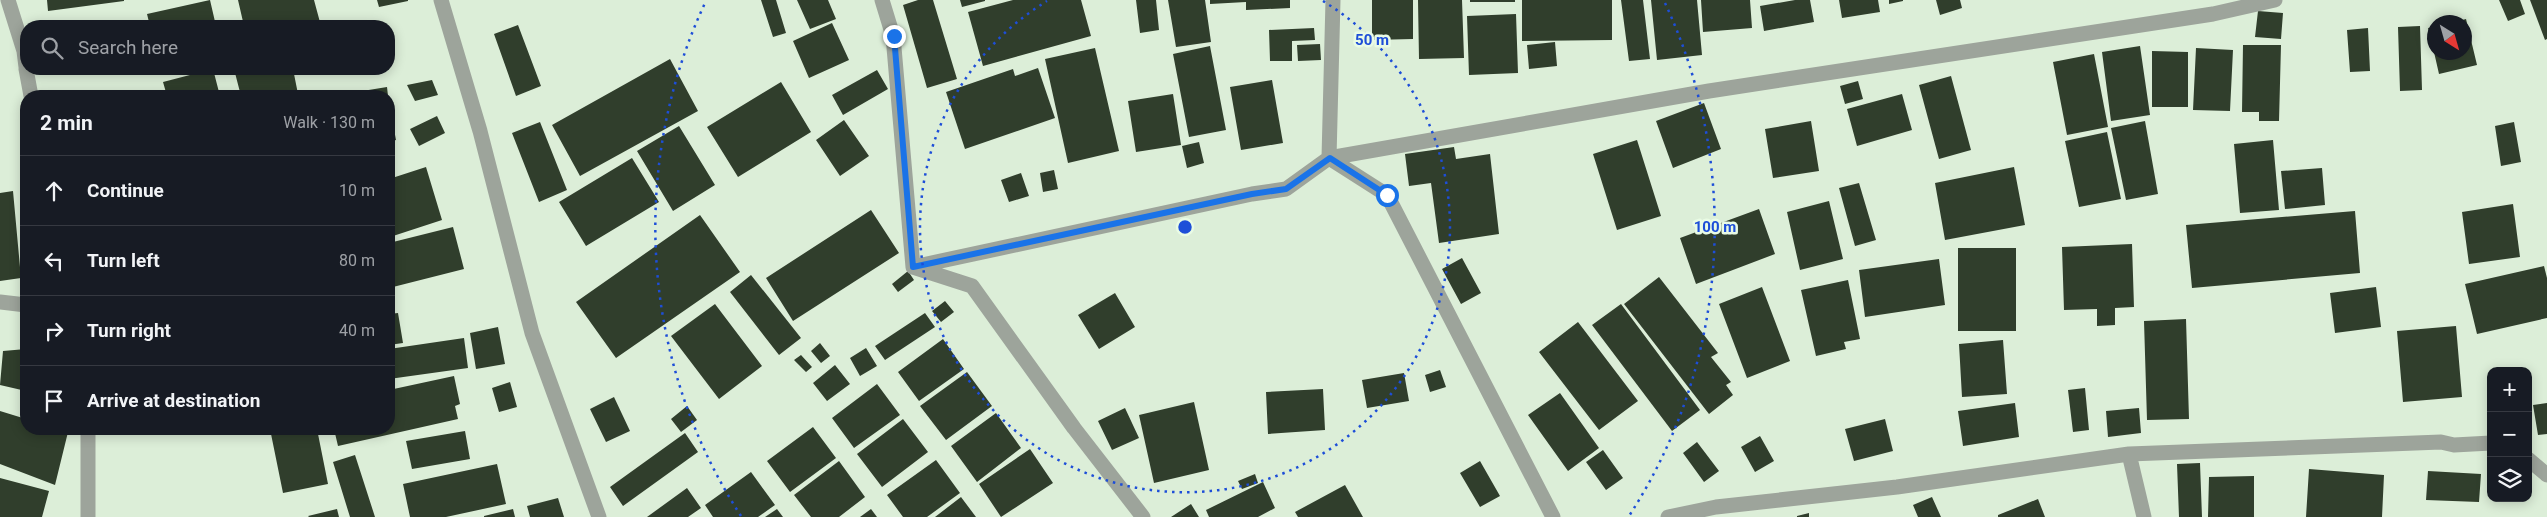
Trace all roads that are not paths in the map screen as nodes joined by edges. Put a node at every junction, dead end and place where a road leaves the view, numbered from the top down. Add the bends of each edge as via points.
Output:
1 (8, 0) edge
2 (440, 0) edge
3 (882, 0) edge
4 (1333, 0) edge
5 (2276, 0) edge
6 (20, 39) edge
7 (27, 75) edge
8 (30, 90) edge
9 (1330, 158) junction
10 (913, 267) junction
11 (0, 302) edge
12 (20, 304) edge
13 (88, 435) edge
14 (2487, 443) edge
15 (2129, 454) junction
16 (2532, 462) edge
17 (2547, 475) edge
18 (88, 517) edge
19 (599, 517) edge
20 (1143, 517) edge
21 (1553, 517) edge
22 (1668, 517) edge
23 (2144, 517) edge

1 - 6 street
2 - 19 street via 480,131 532,334
3 - 10 street via 894,36
4 - 9 street
5 - 9 street via 2194,17 1709,91
7 - 8 street
9 - 10 street via 1286,189
9 - 21 street via 1387,195
10 - 20 street via 972,286 1074,428
11 - 12 street
13 - 18 street
14 - 15 street via 2454,445 2441,442
15 - 22 street via 1897,487 1716,507
15 - 23 street
16 - 17 street

